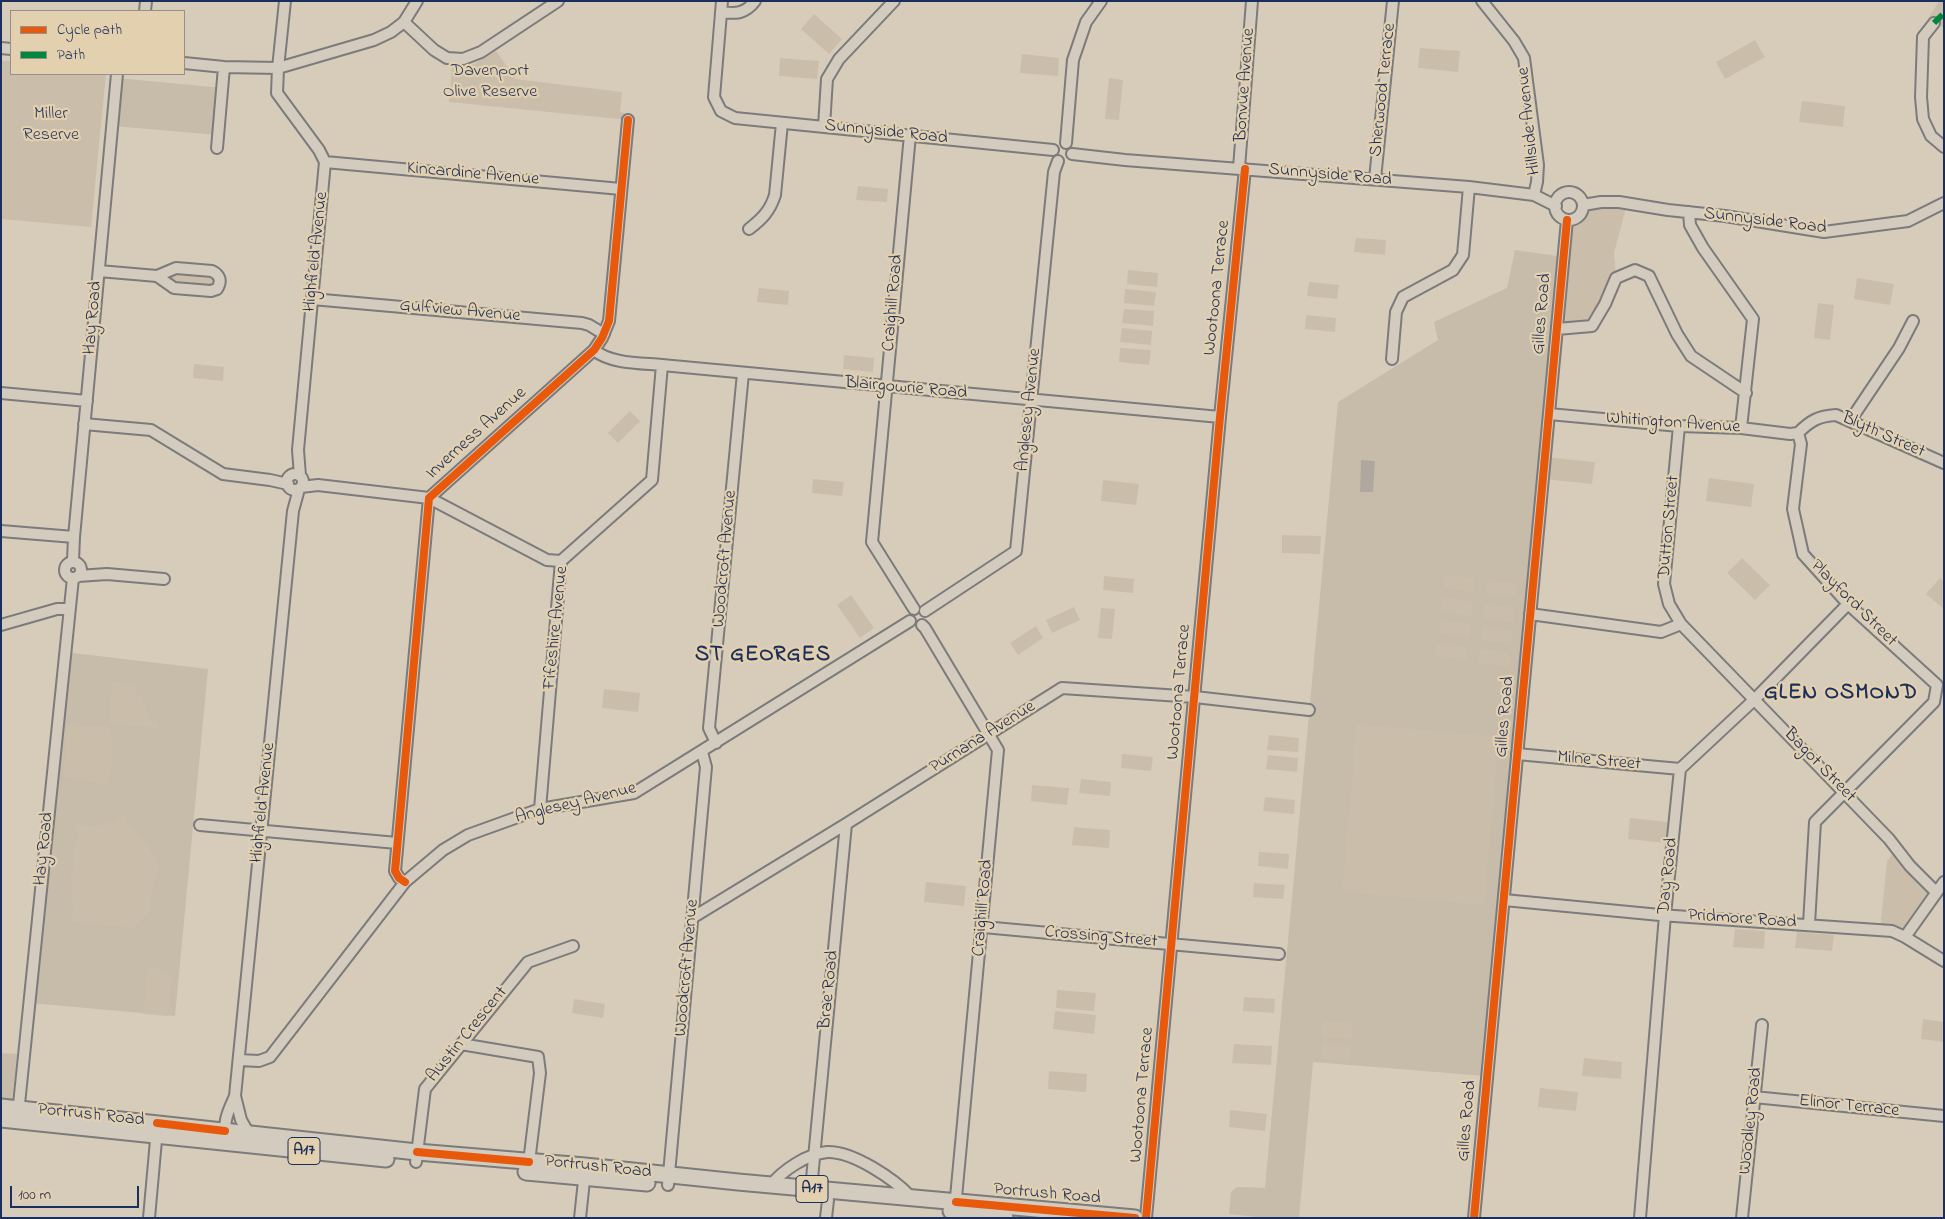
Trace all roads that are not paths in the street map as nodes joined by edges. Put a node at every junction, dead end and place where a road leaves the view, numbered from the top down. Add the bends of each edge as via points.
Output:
1 (285, 1) edge
2 (417, 1) edge
3 (558, 1) edge
4 (722, 1) edge
5 (755, 1) edge
6 (894, 1) edge
7 (1102, 1) edge
8 (1252, 1) edge
9 (1393, 1) edge
10 (1482, 1) edge
11 (721, 12) junction
12 (404, 22) junction
13 (1934, 23) dead end
14 (185, 63) edge
15 (224, 67) junction
16 (278, 68) junction
17 (118, 75) edge
18 (628, 120) dead end
19 (782, 123) junction
20 (824, 126) junction
21 (910, 135) junction
22 (1066, 143) junction
23 (1944, 146) edge
24 (217, 148) dead end
25 (1053, 150) junction
26 (1072, 154) junction
27 (1058, 161) junction
28 (325, 162) junction
29 (1242, 169) junction
30 (1375, 179) junction
31 (1469, 188) junction
32 (620, 189) junction
33 (1534, 195) junction
34 (1601, 202) junction
35 (1944, 203) edge
36 (1583, 205) junction
37 (1556, 206) junction
38 (1689, 212) junction
39 (1567, 220) junction
40 (748, 229) dead end
41 (1566, 238) junction
42 (99, 270) junction
43 (157, 276) junction
44 (312, 299) junction
45 (1913, 321) dead end
46 (1557, 329) junction
47 (604, 334) junction
48 (594, 350) junction
49 (1392, 359) dead end
50 (662, 365) junction
51 (743, 373) junction
52 (886, 387) junction
53 (1, 393) edge
54 (1746, 393) junction
55 (86, 400) junction
56 (1031, 400) junction
57 (1549, 414) junction
58 (1220, 417) junction
59 (1850, 421) junction
60 (84, 424) junction
61 (1679, 426) junction
62 (1741, 428) junction
63 (1798, 433) junction
64 (1944, 463) edge
65 (295, 482) junction
66 (429, 498) junction
67 (1, 531) edge
68 (74, 537) junction
69 (561, 561) junction
70 (76, 563) junction
71 (107, 574) junction
72 (75, 577) junction
73 (164, 579) dead end
74 (1848, 604) junction
75 (69, 609) junction
76 (914, 609) junction
77 (925, 612) junction
78 (1530, 614) junction
79 (910, 621) junction
80 (1681, 624) junction
81 (1, 625) edge
82 (922, 625) junction
83 (1195, 697) junction
84 (1755, 699) junction
85 (1309, 710) dead end
86 (990, 734) junction
87 (716, 743) junction
88 (702, 752) junction
89 (1517, 754) junction
90 (1680, 769) junction
91 (1845, 793) junction
92 (540, 809) junction
93 (846, 824) junction
94 (200, 825) dead end
95 (261, 832) junction
96 (397, 843) junction
97 (405, 882) junction
98 (1944, 882) edge
99 (1936, 892) junction
100 (1504, 900) junction
101 (1665, 915) junction
102 (692, 918) junction
103 (1809, 924) junction
104 (982, 927) junction
105 (1905, 937) junction
106 (1172, 945) junction
107 (573, 946) dead end
108 (1279, 954) dead end
109 (1944, 961) edge
110 (1762, 1025) dead end
111 (461, 1044) junction
112 (239, 1060) junction
113 (235, 1096) junction
114 (1754, 1097) junction
115 (1, 1107) edge
116 (18, 1115) junction
117 (1944, 1116) edge
118 (1, 1119) edge
119 (157, 1128) junction
120 (249, 1134) junction
121 (227, 1137) junction
122 (814, 1156) junction
123 (417, 1157) junction
124 (529, 1162) junction
125 (585, 1172) junction
126 (668, 1180) junction
127 (771, 1185) junction
128 (811, 1188) junction
129 (911, 1197) junction
130 (828, 1200) junction
131 (956, 1207) junction
132 (149, 1218) edge
133 (580, 1218) edge
134 (826, 1218) edge
135 (1004, 1218) edge
136 (1136, 1218) edge
137 (1146, 1218) edge
138 (1474, 1218) edge
139 (1640, 1218) edge
140 (1742, 1218) edge

1 - 16 street
2 - 12 street
3 - 12 street via 481,52 463,59 440,54
4 - 11 street
5 - 11 street via 742,13
6 - 20 street via 839,60 827,80
7 - 22 street via 1086,22 1073,60
8 - 29 street, Bonvue Avenue
9 - 30 street, Sherwood Terrace
10 - 33 street, Hillside Avenue via 1524,58 1538,165
11 - 19 street, Sunnyside Road via 714,97 720,111 735,118
12 - 16 street via 374,40
13 - 23 street via 1923,37 1921,97 1923,119 1931,136
14 - 15 street
15 - 16 street
15 - 24 street
16 - 28 street via 277,94
17 - 42 street, Hay Road
18 - 32 street, Inverness Avenue
19 - 20 street, Sunnyside Road
19 - 40 street via 775,195 762,219
20 - 21 street, Sunnyside Road
21 - 25 street, Sunnyside Road
21 - 52 street, Craighill Road
22 - 25 street
22 - 26 street via 1071,145
25 - 27 street via 1053,158
26 - 27 street
26 - 29 street, Sunnyside Road
27 - 56 street, Anglesey Avenue via 1054,172
28 - 32 street, Kincardine Avenue
28 - 44 street, Highfield Avenue
29 - 30 street, Sunnyside Road
29 - 58 street, Wootoona Terrace
30 - 31 street, Sunnyside Road
31 - 33 street, Sunnyside Road
31 - 49 street via 1462,255 1453,270 1403,297 1396,312
32 - 47 street, Inverness Avenue via 609,321
33 - 37 street, Sunnyside Road
34 - 36 street, Sunnyside Road
34 - 38 street, Sunnyside Road
34 - 41 street via 1583,216
35 - 38 street, Sunnyside Road via 1908,220 1824,232
36 - 37 street via 1580,198 1570,192 1559,197
36 - 39 street via 1579,216
37 - 39 street via 1558,214
38 - 54 street via 1690,225 1703,248 1753,318
39 - 41 street, Gilles Road
41 - 46 street, Gilles Road
42 - 43 street
42 - 55 street, Hay Road
43 - 43 street via 176,268 212,271 220,279 220,284 210,292 174,288
44 - 47 street, Gulfview Avenue via 582,323
44 - 65 street, Highfield Avenue
45 - 59 street via 1899,348
46 - 54 street via 1592,326 1616,278 1635,270 1649,276 1691,356
46 - 57 street, Gilles Road
47 - 48 street, Inverness Avenue
48 - 50 street, Blairgowrie Road via 612,359
48 - 66 street, Inverness Avenue
50 - 51 street, Blairgowrie Road
50 - 69 street, Fifeshire Avenue via 652,480
51 - 52 street, Blairgowrie Road
51 - 87 street, Woodcroft Avenue via 709,728
52 - 56 street, Blairgowrie Road
52 - 76 street, Craighill Road via 872,542
53 - 55 street
54 - 62 street
55 - 60 street, Hay Road
56 - 58 street, Blairgowrie Road
56 - 77 street, Anglesey Avenue via 1016,551
57 - 61 street, Whitington Avenue
57 - 78 street, Gilles Road
58 - 83 street, Wootoona Terrace
59 - 63 street, Blyth Street via 1836,415 1821,416
59 - 64 street, Blyth Street
60 - 65 street via 151,430 216,471 231,476
60 - 68 street, Hay Road
61 - 62 street, Whitington Avenue
61 - 80 street, Dutton Street via 1664,584 1669,604
62 - 63 street, Whitington Avenue
63 - 74 street, Playford Street via 1801,444 1794,509 1803,554
65 - 66 street
65 - 95 street, Highfield Avenue
66 - 69 street via 546,560
66 - 96 street, Inverness Avenue
67 - 68 street
68 - 70 street, Hay Road
69 - 92 street, Fifeshire Avenue
70 - 71 street
70 - 72 street via 81,570
70 - 72 street via 68,563 65,568 68,576
71 - 72 street
71 - 73 street
72 - 75 street, Hay Road
74 - 84 street
74 - 91 street, Playford Street via 1937,686 1934,702
75 - 81 street via 57,609
75 - 116 street, Hay Road
76 - 77 street via 920,608
76 - 79 street via 909,616
77 - 82 street via 927,619
78 - 80 street via 1661,632
78 - 89 street, Gilles Road
79 - 82 street via 914,625
79 - 87 street, Anglesey Avenue
80 - 84 street, Bagot Street
82 - 86 street, Craighill Road
83 - 85 street, Purnana Avenue
83 - 86 street, Purnana Avenue via 1062,688
83 - 106 street, Wootoona Terrace
84 - 90 street
84 - 91 street, Bagot Street
86 - 93 street, Purnana Avenue
86 - 104 street, Craighill Road via 998,750
87 - 88 street, Anglesey Avenue
88 - 92 street, Anglesey Avenue via 634,793
88 - 102 street, Woodcroft Avenue via 706,767
89 - 90 street, Milne Street
89 - 100 street, Gilles Road
90 - 101 street, Day Road
91 - 99 street, Bagot Street
91 - 103 street via 1815,822
92 - 97 street, Anglesey Avenue via 468,835 443,850
93 - 102 street, Purnana Avenue
93 - 122 street, Brae Road
94 - 95 street
95 - 96 street
95 - 112 street, Highfield Avenue
96 - 97 street, Inverness Avenue via 395,871
97 - 112 street, Anglesey Avenue via 270,1057 259,1061
98 - 99 street
99 - 105 street
100 - 101 street, Pridmore Road
100 - 138 street, Gilles Road
101 - 103 street, Pridmore Road
101 - 139 street, Day Road
102 - 126 street, Woodcroft Avenue
103 - 105 street, Pridmore Road via 1892,931
104 - 106 street, Crossing Street
104 - 131 street, Craighill Road
105 - 109 street, Pridmore Road
106 - 108 street, Crossing Street
106 - 137 street, Wootoona Terrace
107 - 111 street, Austin Crescent via 528,962
110 - 114 street, Woodley Road
111 - 123 street, Austin Crescent via 425,1089
111 - 124 street via 538,1057 540,1073
112 - 113 street, Highfield Avenue
113 - 120 street, Highfield Avenue via 241,1120
113 - 121 street, Highfield Avenue via 226,1116
114 - 117 street, Elinor Terrace
114 - 140 street, Woodley Road
115 - 116 highway, Portrush Road / A17
116 - 118 highway, Portrush Road / A17
116 - 119 highway, Portrush Road / A17
119 - 121 highway, Portrush Road / A17
119 - 132 street
120 - 121 highway, Portrush Road / A17
120 - 123 highway, Portrush Road / A17
121 - 123 highway, Portrush Road / A17
122 - 127 street via 779,1175
122 - 128 street, Brae Road
122 - 129 street via 833,1153 852,1158 894,1180
123 - 124 highway, Portrush Road / A17
123 - 125 highway, Portrush Road / A17
124 - 125 highway, Portrush Road / A17
125 - 126 highway, Portrush Road / A17
125 - 133 street
126 - 127 highway, Portrush Road / A17
126 - 130 highway, Portrush Road / A17
127 - 128 highway, Portrush Road / A17
128 - 129 highway, Portrush Road / A17
129 - 131 highway, Portrush Road / A17
130 - 131 highway, Portrush Road / A17
130 - 134 street
131 - 135 highway, Portrush Road / A17
131 - 136 highway, Portrush Road / A17

